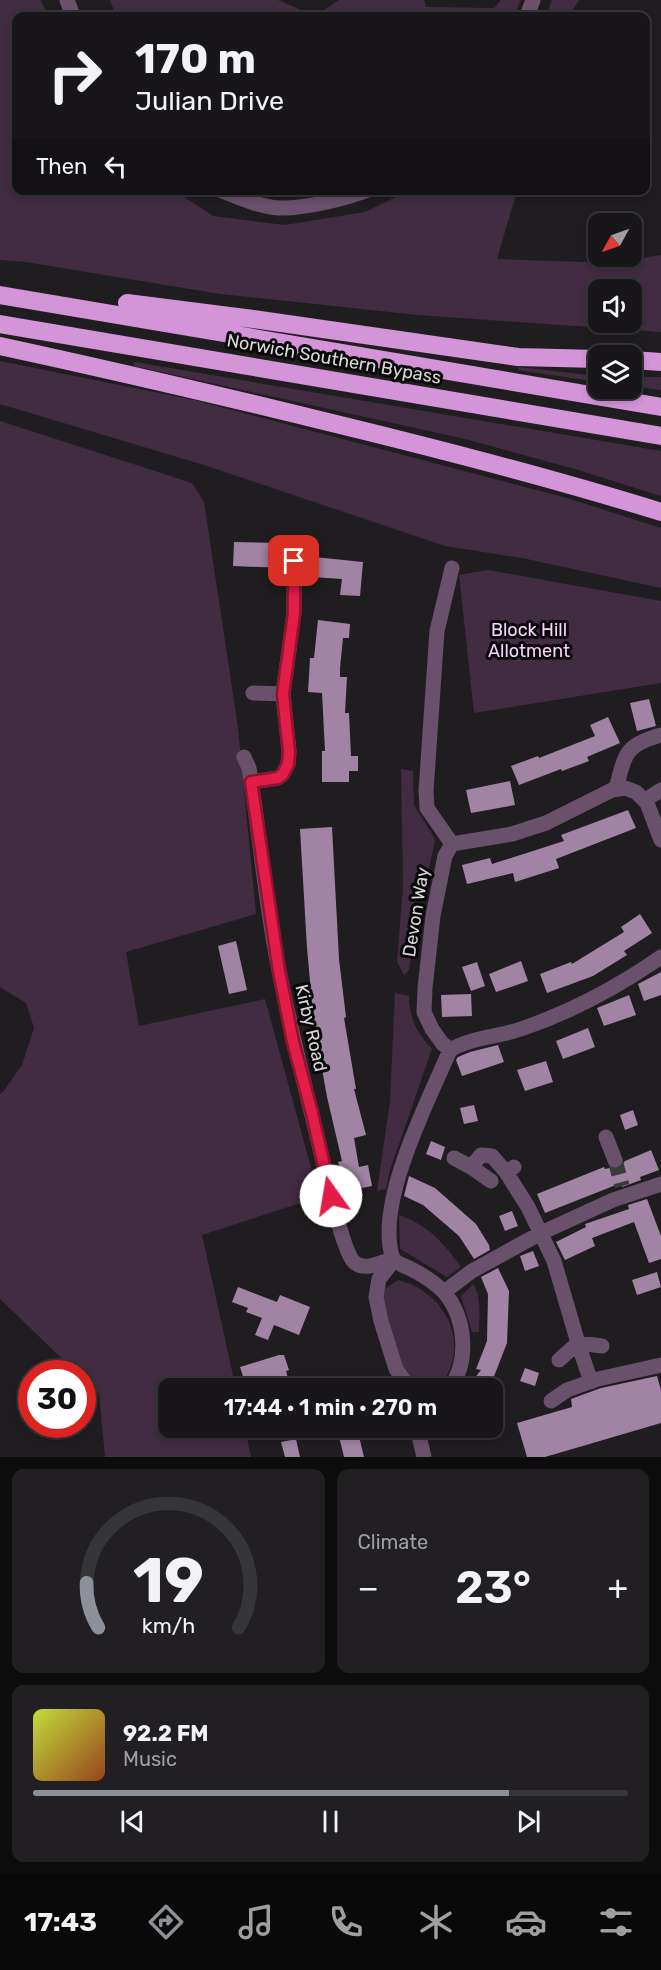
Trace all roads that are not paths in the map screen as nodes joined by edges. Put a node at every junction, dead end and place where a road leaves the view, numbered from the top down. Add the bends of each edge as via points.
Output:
1 (233, 195) edge
2 (350, 195) edge
3 (0, 288) edge
4 (0, 295) edge
5 (0, 324) edge
6 (0, 346) edge
7 (588, 359) edge
8 (642, 361) edge
9 (661, 362) edge
10 (661, 407) edge
11 (661, 436) edge
12 (661, 512) edge
13 (294, 561) dead end
14 (452, 567) dead end
15 (253, 693) dead end
16 (283, 694) junction
17 (661, 735) edge
18 (244, 757) dead end
19 (251, 782) junction
20 (616, 789) junction
21 (661, 790) edge
22 (645, 800) junction
23 (661, 840) edge
24 (452, 844) junction
25 (661, 957) edge
26 (450, 1050) junction
27 (606, 1137) dead end
28 (454, 1158) dead end
29 (615, 1160) tunnel mouth
30 (471, 1167) junction
31 (491, 1181) dead end
32 (656, 1191) edge
33 (541, 1233) junction
34 (394, 1259) junction
35 (444, 1292) junction
36 (578, 1343) junction
37 (602, 1347) dead end
38 (559, 1360) dead end
39 (661, 1365) edge
40 (402, 1378) edge
41 (454, 1378) edge
42 (591, 1382) junction
43 (551, 1401) dead end
44 (419, 1438) edge
45 (424, 1457) edge

1 - 2 street via 279,208
3 - 7 highway via 518,357
4 - 10 highway, Norwich Southern Bypass
5 - 11 highway, Norwich Southern Bypass
6 - 12 highway via 459,453
8 - 9 highway
13 - 16 street via 294,613
14 - 24 street via 437,631 426,791 427,808
15 - 16 street
16 - 19 street via 289,752 286,769 278,778
17 - 20 street via 632,747
18 - 19 street, Kirby Road
19 - 34 street, Kirby Road via 279,971 331,1196 355,1263 371,1266
20 - 22 street via 631,790
20 - 24 street via 546,823 512,834
21 - 22 street
22 - 23 street
24 - 26 street, Devon Way via 433,916 424,988 424,1012
25 - 26 street via 598,996 549,1018 518,1030 461,1043
26 - 34 street via 394,1189 389,1244
27 - 29 street
28 - 30 street
30 - 31 street
30 - 33 street via 481,1155 492,1156 510,1169
32 - 33 street via 624,1191
33 - 35 street via 472,1271
33 - 36 street via 564,1290
34 - 35 street
34 - 40 street via 379,1279 376,1297 396,1369
35 - 41 street via 456,1312 463,1337 463,1353
36 - 37 street
36 - 38 street
36 - 42 street
39 - 42 street
42 - 43 street via 567,1390
44 - 45 street

